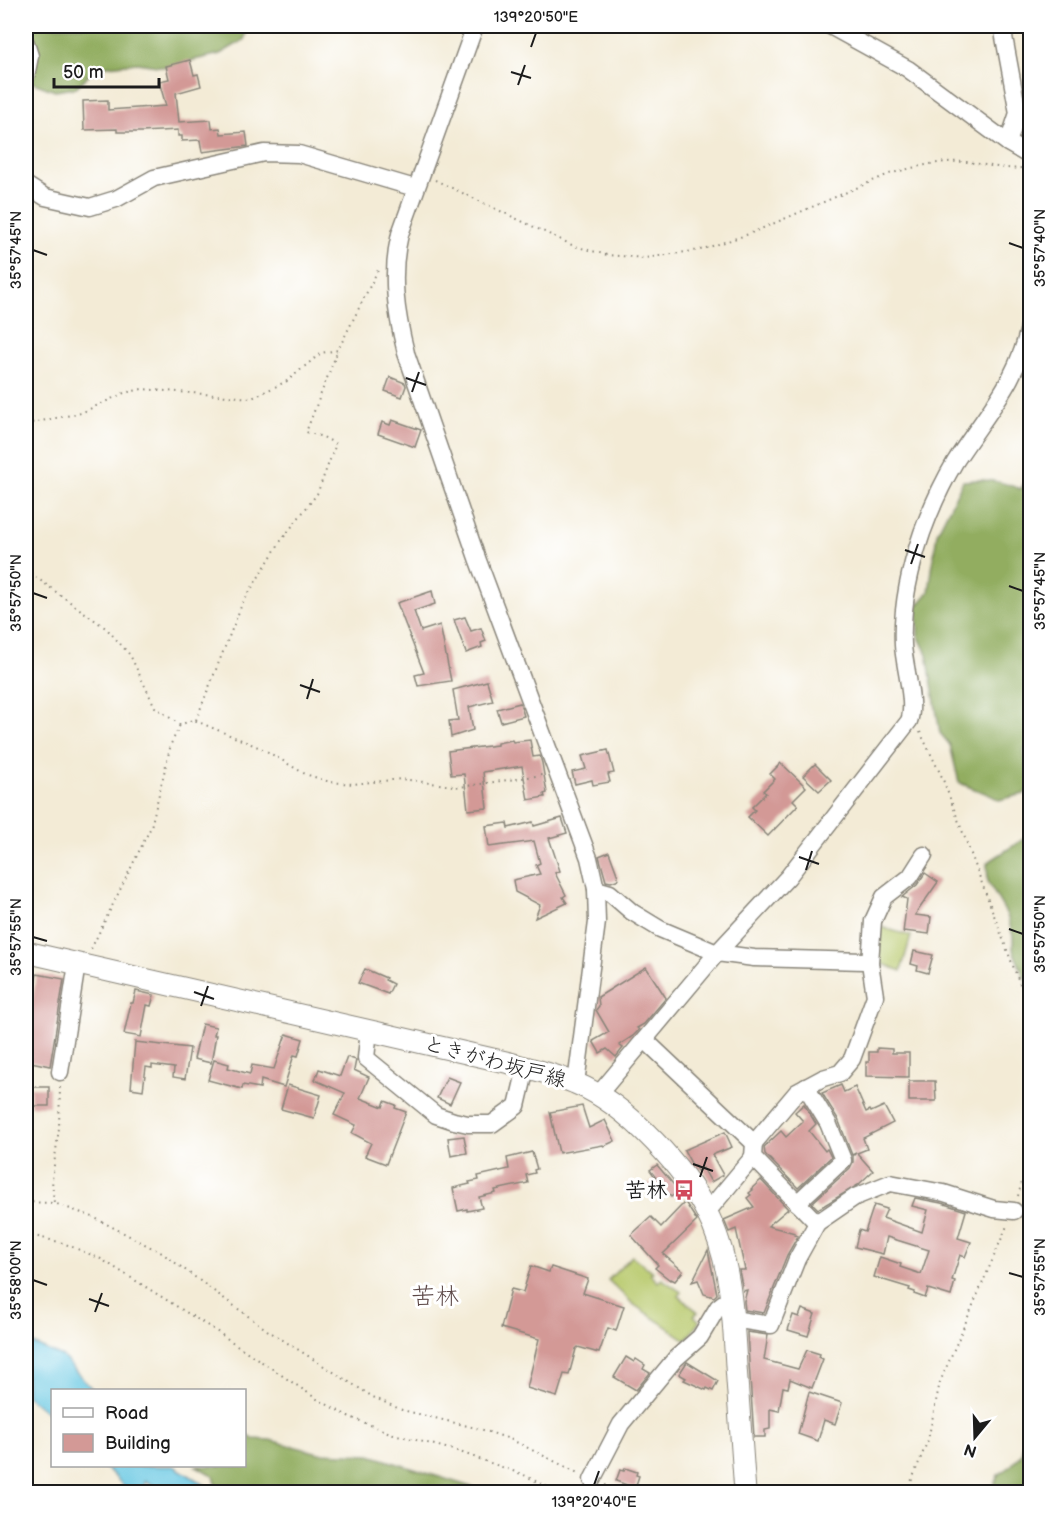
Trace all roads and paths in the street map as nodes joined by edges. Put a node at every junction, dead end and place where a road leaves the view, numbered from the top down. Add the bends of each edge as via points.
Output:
1 (475, 26) edge
2 (830, 26) edge
3 (1002, 26) edge
4 (26, 43) edge
5 (26, 77) edge
6 (1008, 143) junction
7 (1028, 161) edge
8 (418, 181) junction
9 (26, 185) edge
10 (379, 268) dead end
11 (1030, 322) edge
12 (338, 350) junction
13 (26, 424) edge
14 (26, 570) edge
15 (911, 715) junction
16 (196, 721) junction
17 (180, 725) junction
18 (556, 773) junction
19 (924, 855) dead end
20 (596, 889) junction
21 (26, 952) edge
22 (717, 953) junction
23 (870, 963) junction
24 (80, 965) junction
25 (1030, 1011) edge
26 (369, 1030) junction
27 (645, 1040) junction
28 (526, 1068) junction
29 (60, 1072) joint
30 (576, 1083) junction
31 (806, 1087) junction
32 (598, 1095) junction
33 (1030, 1129) edge
34 (753, 1150) junction
35 (26, 1202) edge
36 (54, 1203) junction
37 (797, 1203) junction
38 (1014, 1211) junction
39 (707, 1212) junction
40 (817, 1223) junction
41 (26, 1234) edge
42 (731, 1297) junction
43 (733, 1319) junction
44 (592, 1480) junction
45 (556, 1492) edge
46 (629, 1492) edge
47 (745, 1492) edge
48 (908, 1492) edge

1 - 8 street
2 - 6 street via 908,69
3 - 6 street via 1018,113
4 - 5 street via 30,56
6 - 7 street
7 - 8 path via 1021,169 964,162 913,167 749,234 700,250 645,258 607,255 574,246
8 - 9 street via 299,154 264,153 154,178 116,199 90,207 45,197
8 - 18 street via 397,248 394,291 400,331
10 - 12 path
11 - 15 street via 1020,361 940,490 922,533 903,610
12 - 13 path via 321,353 287,381 252,398 142,389 81,413
12 - 16 path via 306,432 336,444 325,474 317,494 280,542 243,604
14 - 17 path via 107,630 130,655 155,707
15 - 22 street via 788,877
15 - 25 path via 942,777
16 - 17 path
16 - 18 path via 263,749 305,774 330,782 402,779 460,787
17 - 24 path via 171,744 151,827
18 - 20 street via 589,858
19 - 23 street via 910,877 884,897 873,921
20 - 22 street via 610,893 660,929
20 - 30 street via 595,948
21 - 24 main road, ときがわ坂戸線
22 - 23 street
22 - 27 street
23 - 31 street via 875,996 852,1059 840,1073
24 - 26 main road, ときがわ坂戸線
24 - 29 street
26 - 28 main road, ときがわ坂戸線
26 - 28 street via 366,1058 436,1114 454,1121 492,1124 517,1106
27 - 32 street
27 - 34 street
28 - 30 main road, ときがわ坂戸線
29 - 36 path via 60,1128 52,1180
30 - 32 main road, ときがわ坂戸線
31 - 34 street via 797,1092
31 - 37 street via 828,1123 843,1160
32 - 39 main road, ときがわ坂戸線 via 660,1148 691,1185
33 - 38 path via 1028,1160
34 - 37 street
34 - 39 street
35 - 36 path
36 - 44 path via 93,1217 162,1253 267,1330 373,1397 402,1410 510,1440
37 - 40 street
38 - 40 street via 890,1183 855,1197
38 - 48 path via 940,1382 928,1440
39 - 42 main road, ときがわ坂戸線
40 - 43 street via 797,1259 771,1324
41 - 45 path via 63,1243 101,1259 348,1416 524,1475
42 - 43 main road, ときがわ坂戸線
42 - 44 street via 718,1307 700,1337 675,1359 621,1424
43 - 47 main road, ときがわ坂戸線
44 - 46 path

